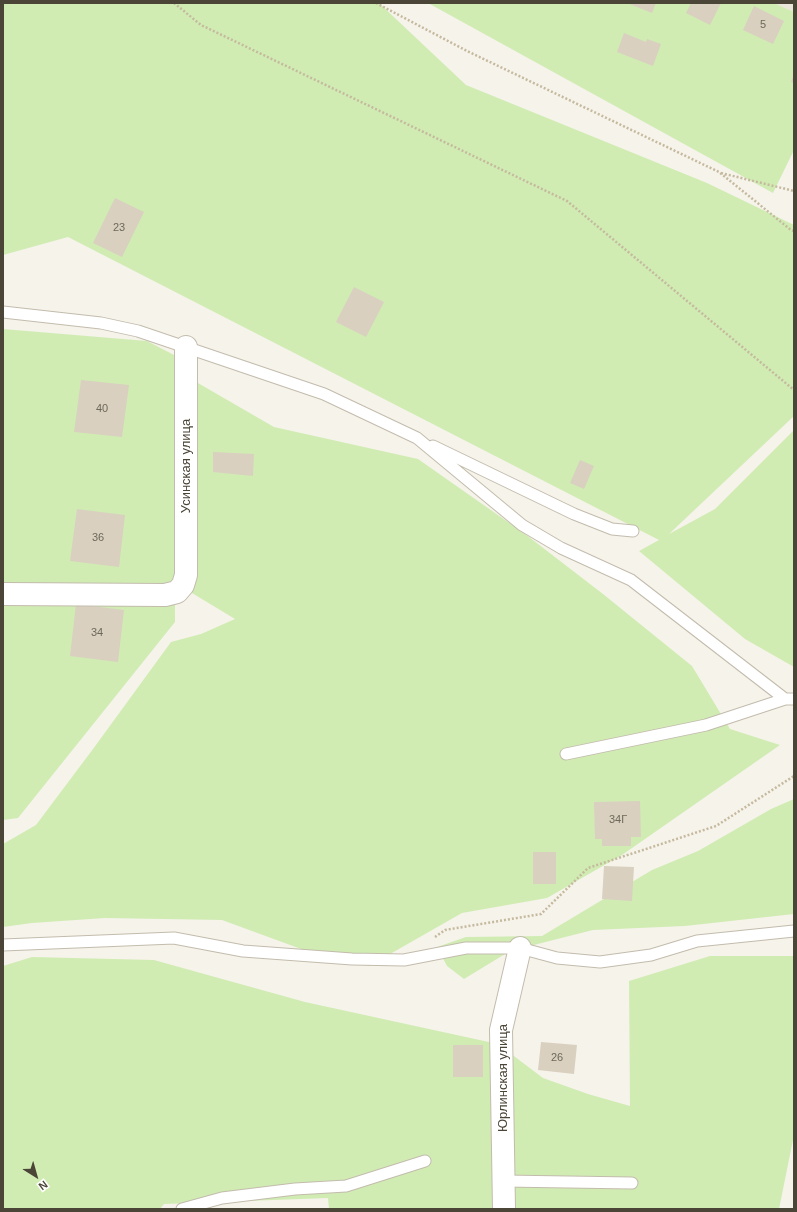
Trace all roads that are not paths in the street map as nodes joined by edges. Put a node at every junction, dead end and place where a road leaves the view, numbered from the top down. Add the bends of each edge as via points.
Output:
1 (3, 312) edge
2 (186, 347) junction
3 (416, 438) junction
4 (633, 531) dead end
5 (3, 594) edge
6 (790, 699) edge
7 (566, 754) dead end
8 (794, 931) edge
9 (3, 945) edge
10 (520, 948) junction
11 (424, 1161) dead end
12 (504, 1181) junction
13 (632, 1183) dead end
14 (182, 1209) edge
15 (504, 1209) edge

1 - 2 lane via 101,323 138,331
2 - 3 lane via 324,394
2 - 5 street, Усинская улица via 186,575 183,585 177,592 165,595
3 - 4 lane via 574,514 612,529
3 - 6 lane via 522,525 561,548 631,580
6 - 7 lane via 706,725
8 - 10 lane via 697,941 651,955 600,962 558,958
9 - 10 lane via 174,938 243,951 404,960 466,948
10 - 12 street, Юрлинская улица via 501,1030
11 - 14 lane via 346,1186 222,1198
12 - 13 lane
12 - 15 street, Юрлинская улица

